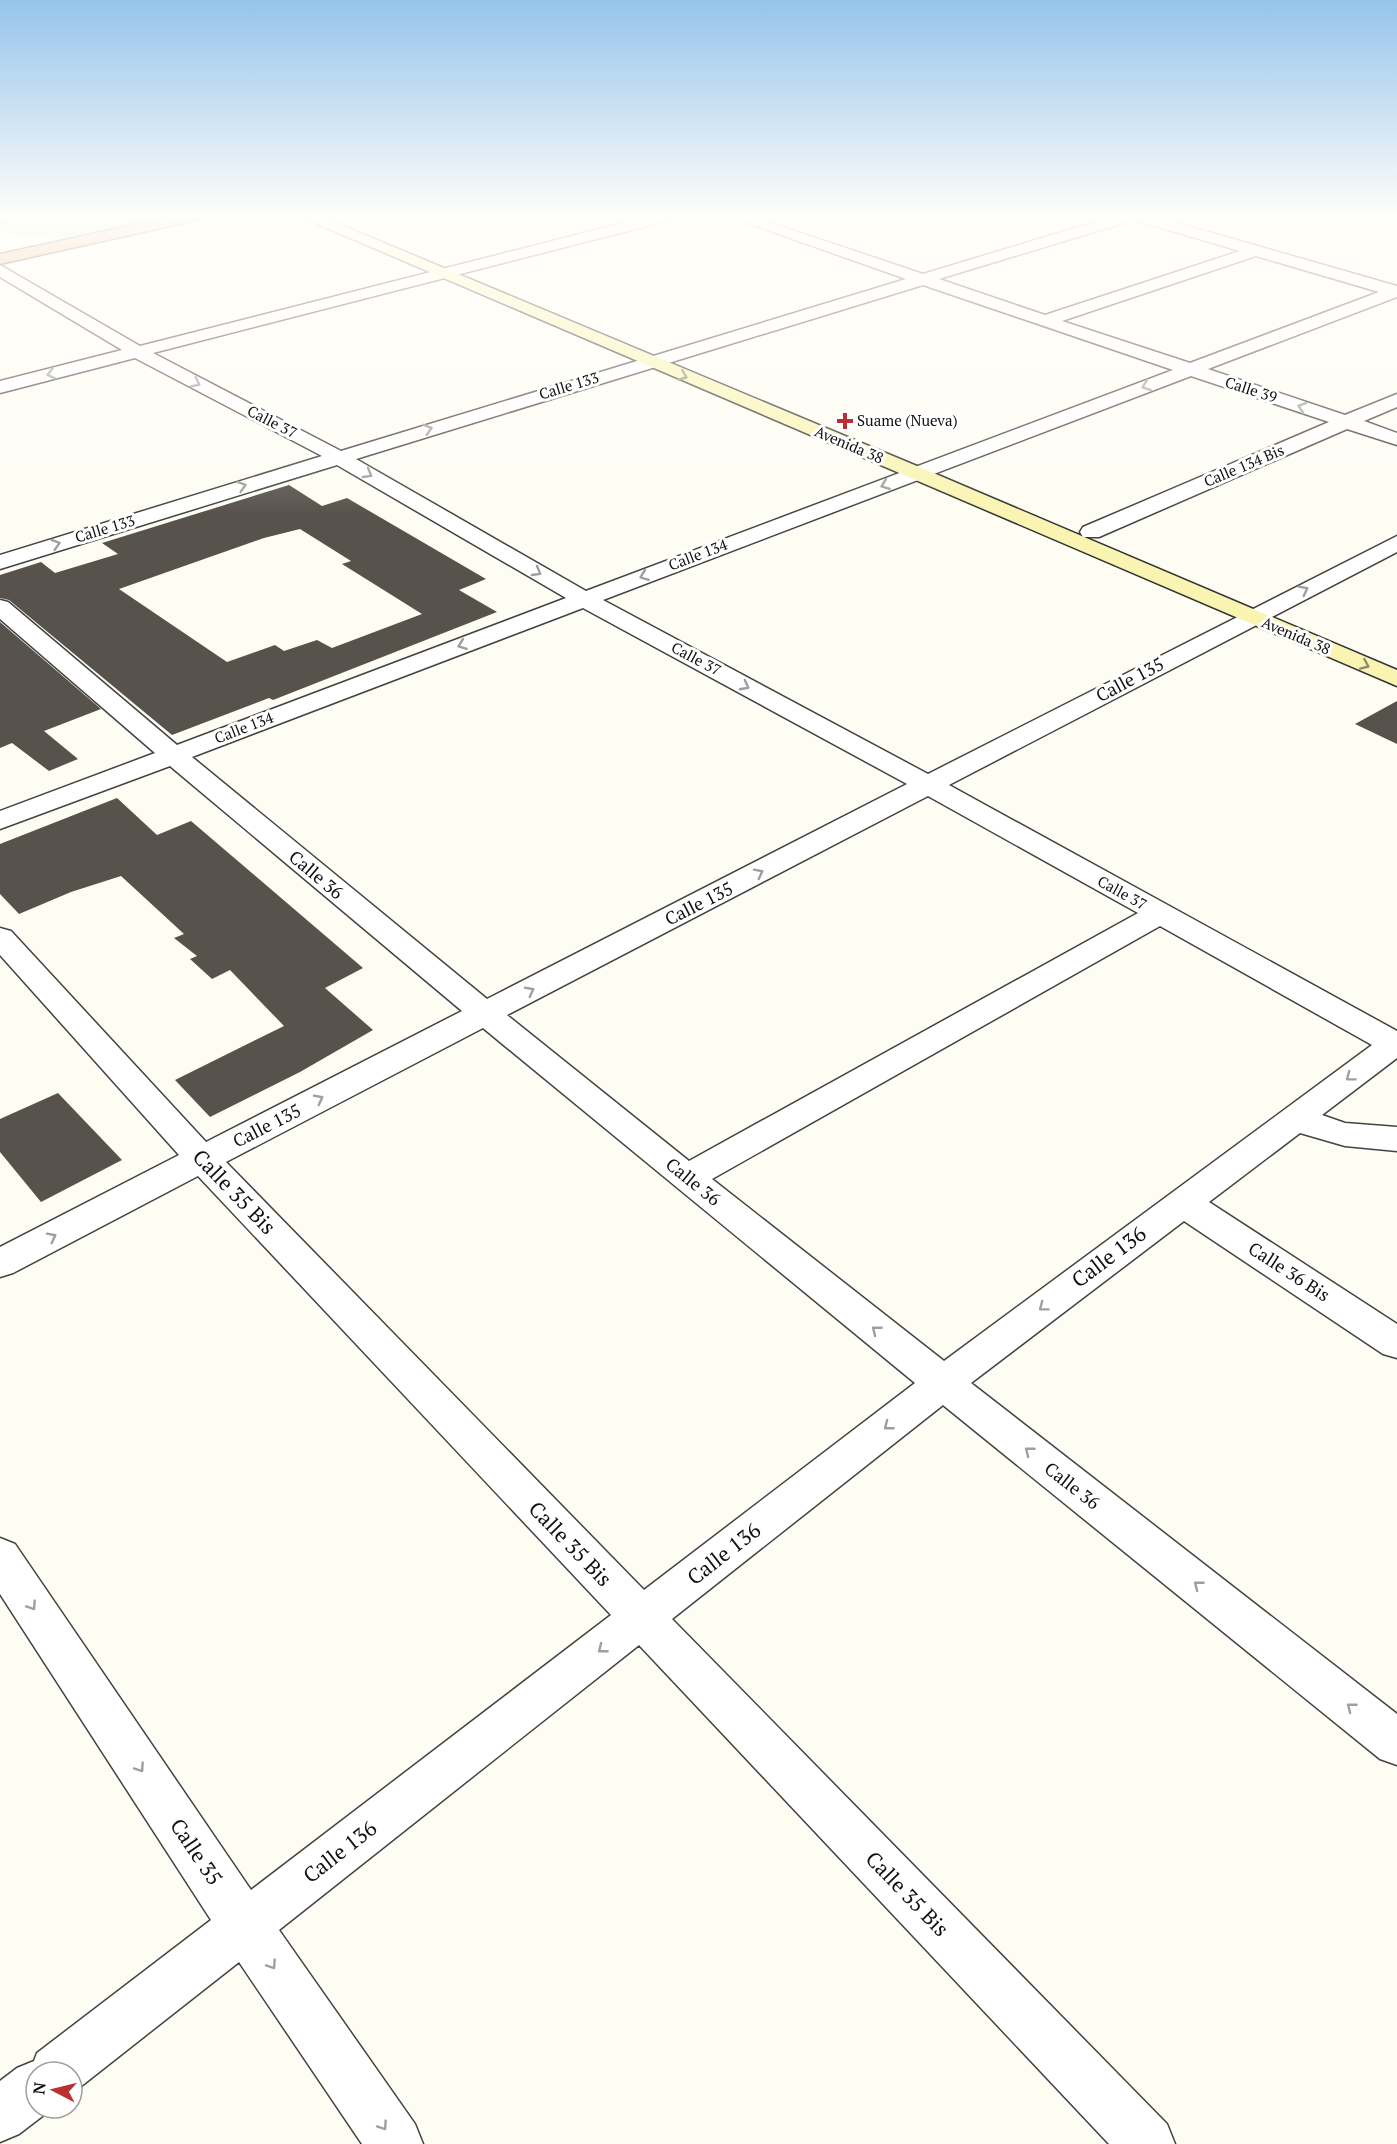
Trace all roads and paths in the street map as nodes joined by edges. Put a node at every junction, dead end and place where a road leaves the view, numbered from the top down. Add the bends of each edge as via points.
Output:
1 (74, 314) edge
2 (287, 314) edge
3 (534, 314) edge
4 (572, 314) edge
5 (807, 314) edge
6 (1029, 314) edge
7 (1065, 314) edge
8 (1335, 314) edge
9 (1047, 320) junction
10 (137, 352) junction
11 (672, 355) junction
12 (649, 362) junction
13 (1190, 369) junction
14 (0, 387) edge
15 (1397, 400) edge
16 (1347, 422) junction
17 (1397, 439) edge
18 (338, 457) junction
19 (926, 469) junction
20 (1091, 532) junction
21 (1397, 543) edge
22 (0, 562) edge
23 (584, 599) junction
24 (0, 607) edge
25 (1260, 612) junction
26 (1397, 661) edge
27 (1397, 679) edge
28 (172, 756) junction
29 (929, 785) junction
30 (0, 821) edge
31 (1159, 914) junction
32 (0, 937) edge
33 (484, 1015) junction
34 (1396, 1043) edge
35 (1297, 1116) junction
36 (1397, 1139) edge
37 (202, 1159) junction
38 (688, 1178) junction
39 (1182, 1202) junction
40 (0, 1263) edge
41 (1397, 1343) edge
42 (943, 1383) junction
43 (0, 1557) edge
44 (641, 1618) junction
45 (1397, 1743) edge
46 (245, 1926) junction
47 (72, 2060) edge
48 (24, 2096) edge
49 (0, 2115) edge
50 (395, 2144) edge
51 (1147, 2144) edge

1 - 10 street, Calle 37
2 - 10 street
3 - 12 main road, Avenida 38
4 - 11 main road, Avenida 38
5 - 11 street, Calle 133
6 - 9 street, Calle 39
7 - 9 street
8 - 13 street, Calle 134
9 - 13 street, Calle 39
10 -> 14 street
10 -> 18 street, Calle 37
11 - 12 street, Calle 133
11 - 19 main road, Avenida 38
18 -> 12 street, Calle 133
12 -> 19 main road, Avenida 38
16 -> 13 street, Calle 39
13 -> 19 street, Calle 134
15 - 16 street, Calle 134 Bis
16 - 17 street, Calle 39
16 - 20 street, Calle 134 Bis
22 -> 18 street, Calle 133
18 -> 23 street, Calle 37
19 - 20 main road, Avenida 38
19 -> 23 street, Calle 134
19 - 25 main road, Avenida 38
20 - 25 main road, Avenida 38
25 -> 21 street, Calle 135
23 -> 28 street, Calle 134
23 -> 29 street, Calle 37
24 - 28 street, Calle 36
25 - 26 main road, Avenida 38
25 -> 27 main road, Avenida 38
25 - 29 street, Calle 135
28 - 30 street, Calle 134
28 - 33 street, Calle 36
29 - 31 street, Calle 37
33 -> 29 street, Calle 135
31 - 34 street, Calle 37
31 - 38 street
32 - 37 street, Calle 35 Bis
37 -> 33 street, Calle 135
33 - 38 street, Calle 36
34 -> 35 street, Calle 136
35 - 36 street via 1312,1126 1346,1135
35 - 39 street, Calle 136
40 -> 37 street, Calle 135
37 - 44 street, Calle 35 Bis
42 -> 38 street, Calle 36
39 - 41 street, Calle 36 Bis
39 -> 42 street, Calle 136
42 -> 44 street, Calle 136
45 -> 42 street, Calle 36
43 -> 46 street, Calle 35
44 -> 46 street, Calle 136
44 - 51 street, Calle 35 Bis
46 - 47 street, Calle 136
46 -> 50 street, Calle 35
48 - 49 street

